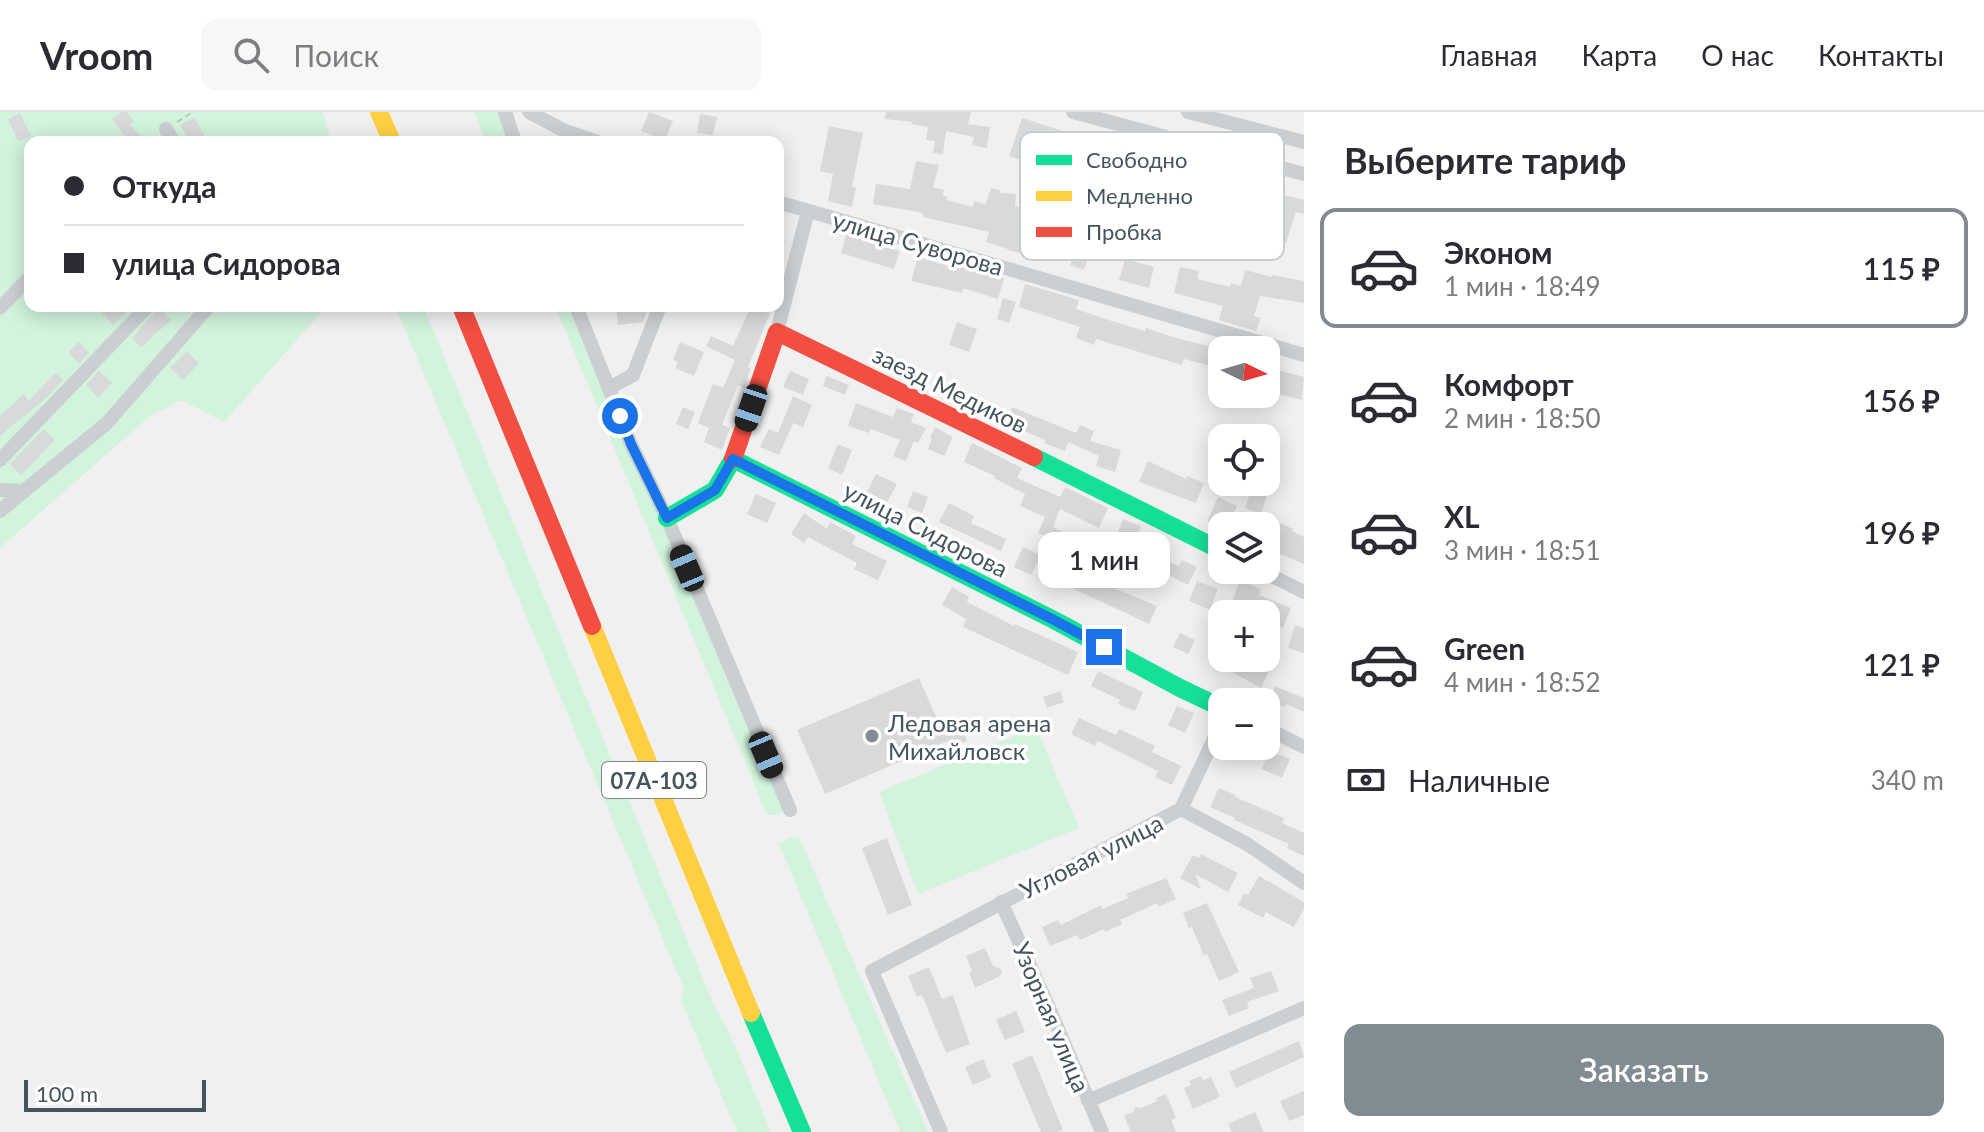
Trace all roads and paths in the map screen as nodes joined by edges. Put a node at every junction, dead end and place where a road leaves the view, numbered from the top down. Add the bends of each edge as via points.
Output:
1 (193, 112) edge
2 (379, 112) edge
3 (388, 112) edge
4 (505, 112) edge
5 (529, 112) edge
6 (1073, 112) edge
7 (1188, 112) edge
8 (1123, 118) edge
9 (1168, 132) edge
10 (1265, 132) edge
11 (169, 136) edge
12 (390, 136) edge
13 (390, 136) edge
14 (513, 136) edge
15 (580, 136) edge
16 (1284, 137) edge
17 (1304, 142) edge
18 (1284, 168) edge
19 (1304, 174) edge
20 (784, 204) edge
21 (808, 211) junction
22 (24, 283) edge
23 (784, 305) edge
24 (0, 308) edge
25 (142, 312) edge
26 (204, 312) edge
27 (463, 312) edge
28 (578, 312) edge
29 (658, 312) edge
30 (782, 312) edge
31 (777, 332) junction
32 (1304, 355) edge
33 (609, 388) junction
34 (733, 459) junction
35 (0, 460) edge
36 (0, 490) edge
37 (24, 491) junction
38 (0, 511) edge
39 (667, 518) junction
40 (1208, 544) edge
41 (1280, 580) edge
42 (1304, 592) edge
43 (1208, 701) edge
44 (1280, 735) edge
45 (1304, 747) edge
46 (1208, 752) edge
47 (1181, 809) junction
48 (790, 810) dead end
49 (1304, 883) edge
50 (1001, 902) junction
51 (1304, 1008) edge
52 (1088, 1101) junction
53 (802, 1132) edge
54 (941, 1132) edge
55 (1102, 1132) edge

1 - 11 path
2 - 12 street
3 - 13 street
4 - 14 street
5 - 15 street
6 - 8 street
7 - 10 street
8 - 9 street
16 - 17 street
18 - 19 street
20 - 21 street, улица Суворова
21 - 23 street
21 - 32 street, улица Суворова
22 - 24 street
25 - 35 street
26 - 37 street via 107,423
27 - 53 street, 07А-103
28 - 33 street
29 - 33 street via 633,375
30 - 31 street
31 - 34 street
31 - 40 street, заезд Медиков
33 - 39 street
34 - 39 street via 715,490
34 - 43 street, улица Сидорова
36 - 37 street
37 - 38 street
39 - 48 street
41 - 42 street
44 - 45 street
46 - 47 street, Угловая улица
47 - 49 street, Угловая улица via 1247,844
47 - 50 street, Угловая улица
50 - 52 street, Узорная улица
50 - 54 street, Угловая улица via 872,971
51 - 52 street
52 - 55 street, Узорная улица

